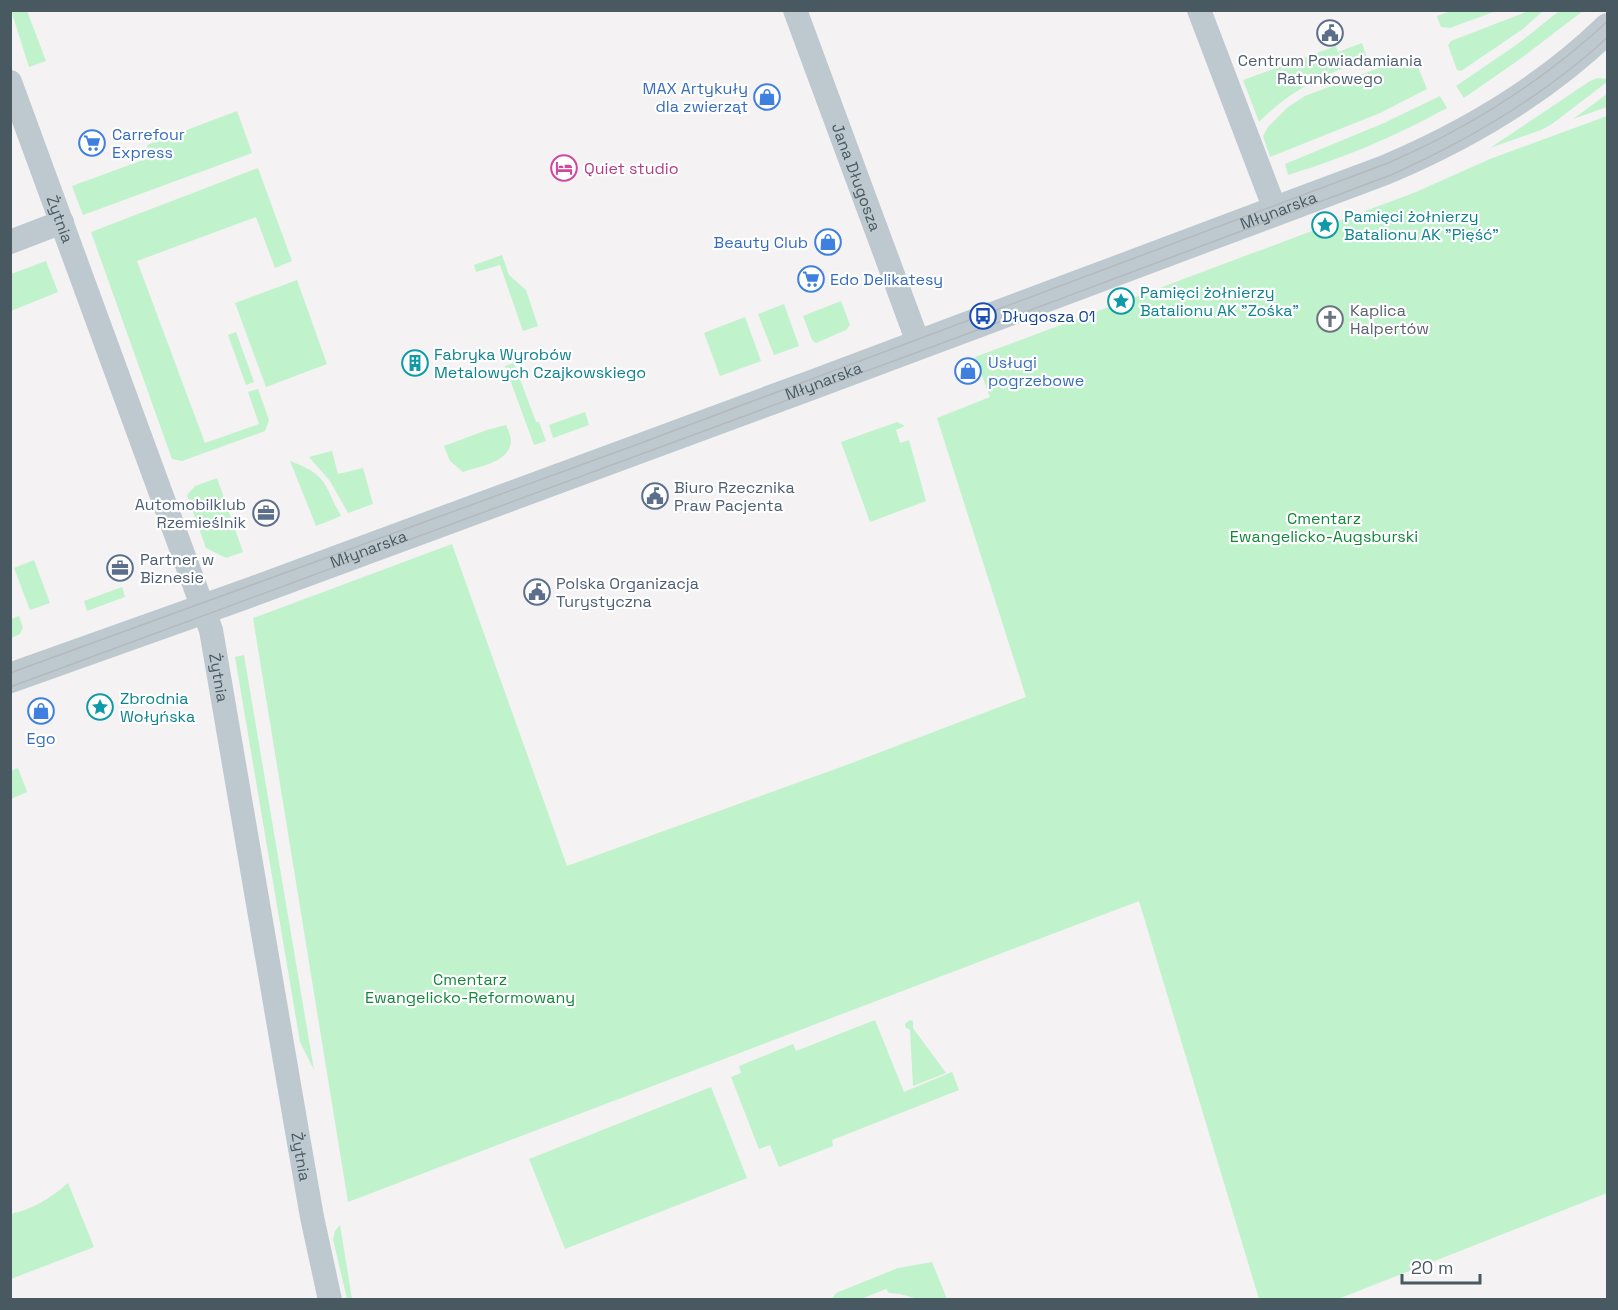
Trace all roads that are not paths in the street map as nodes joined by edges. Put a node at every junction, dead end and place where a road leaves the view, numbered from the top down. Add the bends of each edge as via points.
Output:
1 (795, 10) edge
2 (1199, 10) edge
3 (1604, 38) edge
4 (10, 82) edge
5 (1276, 212) junction
6 (62, 222) junction
7 (10, 242) edge
8 (919, 345) junction
9 (205, 609) junction
10 (10, 678) edge
11 (330, 1299) edge

1 - 8 street, Jana Długosza
2 - 5 street
3 - 5 street, Młynarska via 1464,134
4 - 6 street, Żytnia
5 - 8 street, Młynarska
6 - 7 street
6 - 9 street, Żytnia
8 - 9 street, Młynarska
9 - 10 street, Młynarska
9 - 11 street, Żytnia via 223,690 306,1183

